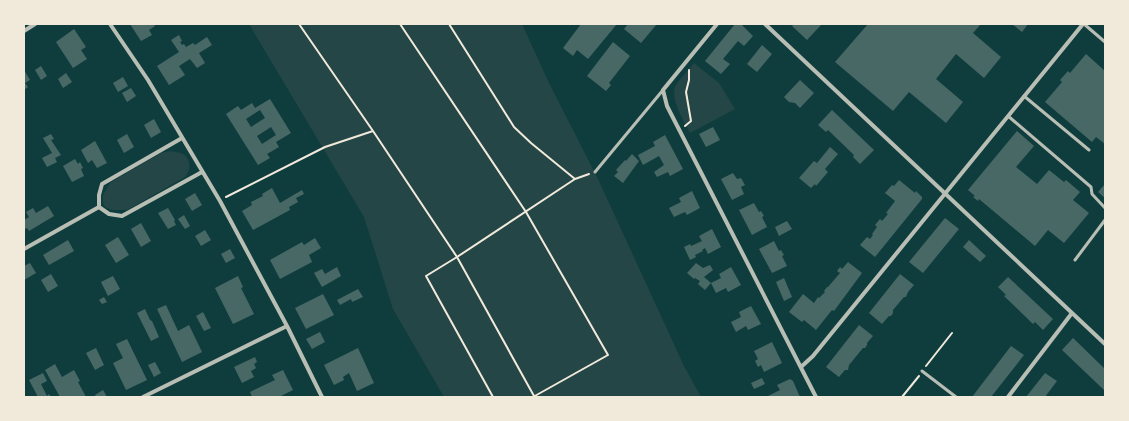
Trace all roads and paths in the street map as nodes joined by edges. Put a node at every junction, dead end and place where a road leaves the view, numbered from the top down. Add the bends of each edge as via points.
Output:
1 (35, 24) edge
2 (110, 24) edge
3 (299, 24) edge
4 (400, 24) edge
5 (449, 24) edge
6 (717, 24) edge
7 (765, 24) edge
8 (1084, 24) edge
9 (24, 31) edge
10 (1105, 42) edge
11 (684, 62) junction
12 (663, 90) junction
13 (1024, 96) junction
14 (1008, 116) junction
15 (373, 131) junction
16 (680, 131) junction
17 (182, 138) junction
18 (1089, 150) dead end
19 (202, 172) junction
20 (595, 172) joint
21 (576, 179) junction
22 (944, 194) junction
23 (220, 201) junction
24 (99, 207) junction
25 (1105, 208) edge
26 (526, 212) junction
27 (1105, 220) edge
28 (24, 249) edge
29 (457, 258) junction
30 (1075, 260) dead end
31 (1072, 313) junction
32 (287, 326) junction
33 (1105, 344) edge
34 (800, 367) junction
35 (922, 371) dead end
36 (143, 397) edge
37 (322, 397) edge
38 (493, 397) edge
39 (534, 397) edge
40 (816, 397) edge
41 (956, 397) edge
42 (1008, 397) edge

1 - 9 street
2 - 17 street via 148,80
3 - 15 path
4 - 26 path
5 - 21 path via 514,127 531,144
6 - 11 street
7 - 22 street
8 - 10 lane
8 - 13 street
11 - 12 street
11 - 16 path via 690,70 686,92 691,121
12 - 16 street via 667,106
12 - 20 lane
13 - 14 street
13 - 18 lane
14 - 22 street
14 - 25 lane via 1091,187 1092,194
15 - 23 path via 325,147
15 - 29 path
16 - 34 street
17 - 19 street
17 - 24 street via 102,184
19 - 23 street
19 - 24 street via 122,216 109,214
20 - 21 path
21 - 26 path
22 - 31 street
22 - 34 street via 813,356
23 - 32 street
24 - 28 street
26 - 29 path
26 - 39 path via 608,355
27 - 30 lane
29 - 38 path via 426,276
29 - 39 path
31 - 33 street
31 - 42 street
32 - 36 street
32 - 37 street
34 - 40 street
35 - 41 lane

